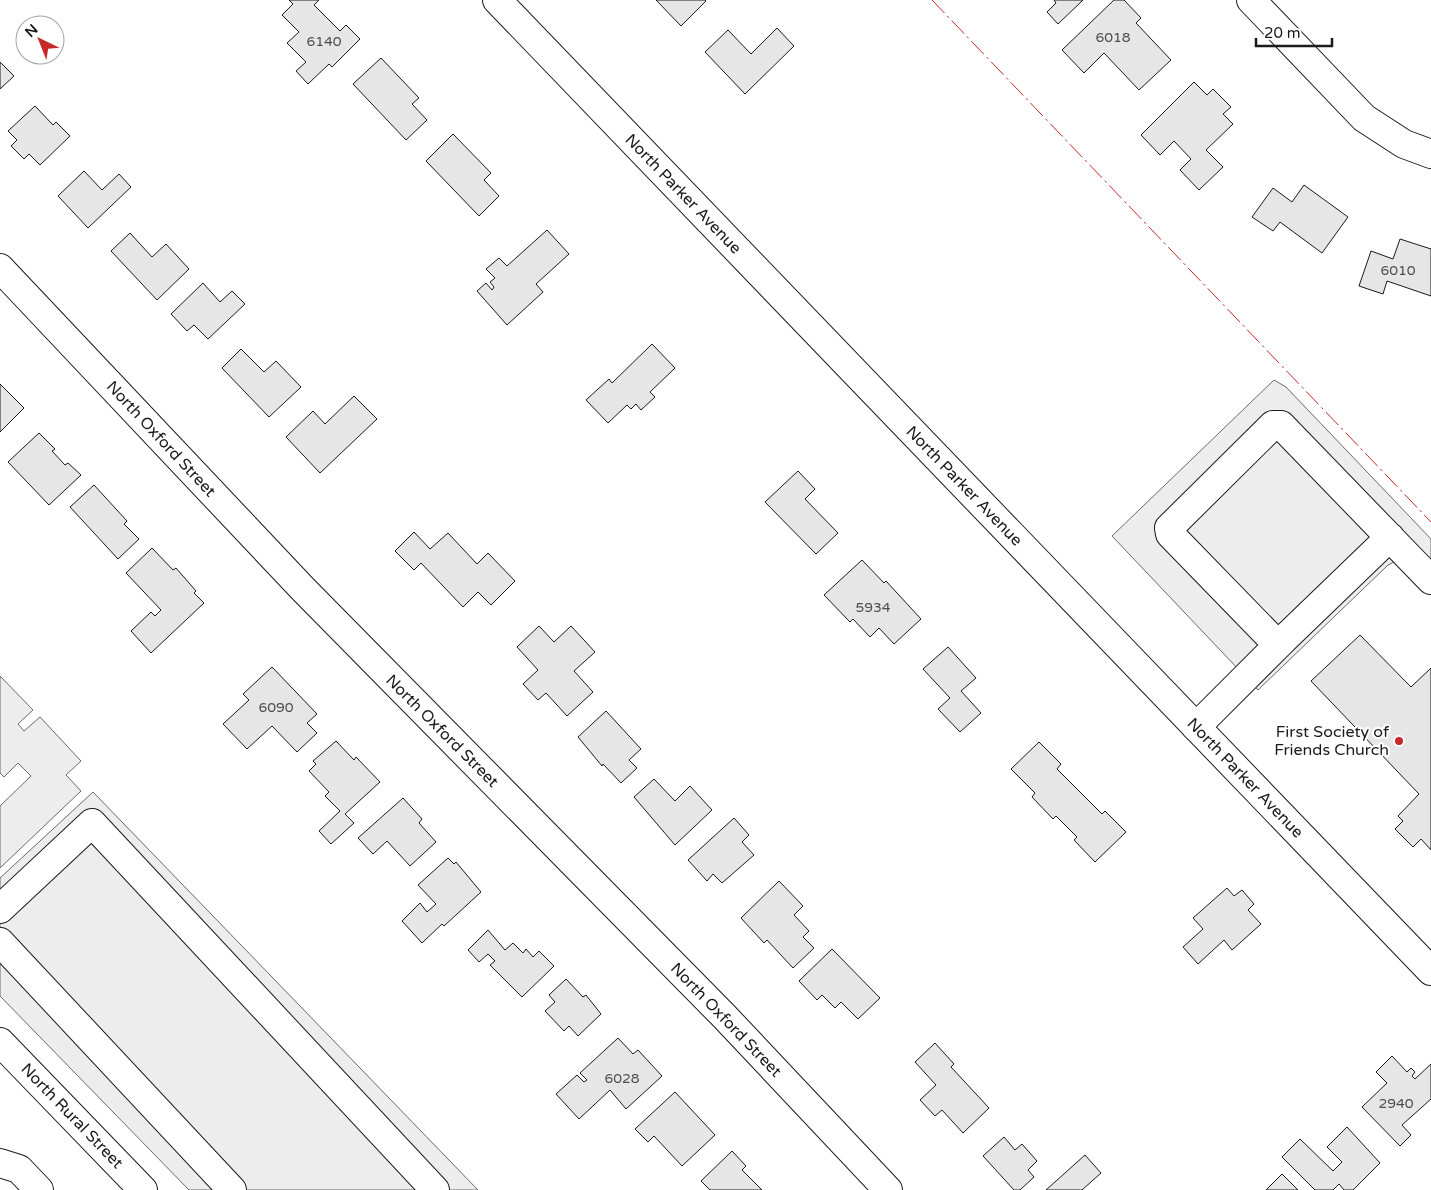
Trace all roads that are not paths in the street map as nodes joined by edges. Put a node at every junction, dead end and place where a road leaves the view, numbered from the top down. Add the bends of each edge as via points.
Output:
1 (497, 0) edge
2 (1251, 0) edge
3 (1431, 154) edge
4 (0, 268) edge
5 (1390, 537) junction
6 (1431, 580) edge
7 (1282, 641) junction
8 (1196, 727) junction
9 (0, 909) edge
10 (0, 942) edge
11 (1431, 971) edge
12 (0, 1042) edge
13 (0, 1163) edge
14 (39, 1190) edge
15 (143, 1190) edge
16 (232, 1190) edge
17 (435, 1190) edge
18 (888, 1190) edge

1 - 8 street, North Parker Avenue
2 - 3 street via 1364,118 1404,144
4 - 18 street, North Oxford Street via 302,589 724,1016
5 - 6 street
5 - 7 street
5 - 7 street via 1281,425 1273,425 1266,431 1169,528 1170,534 1274,641
7 - 8 street
8 - 11 street, North Parker Avenue
9 - 17 street via 92,823
10 - 16 street
12 - 15 street, North Rural Street
13 - 14 street via 19,1169

